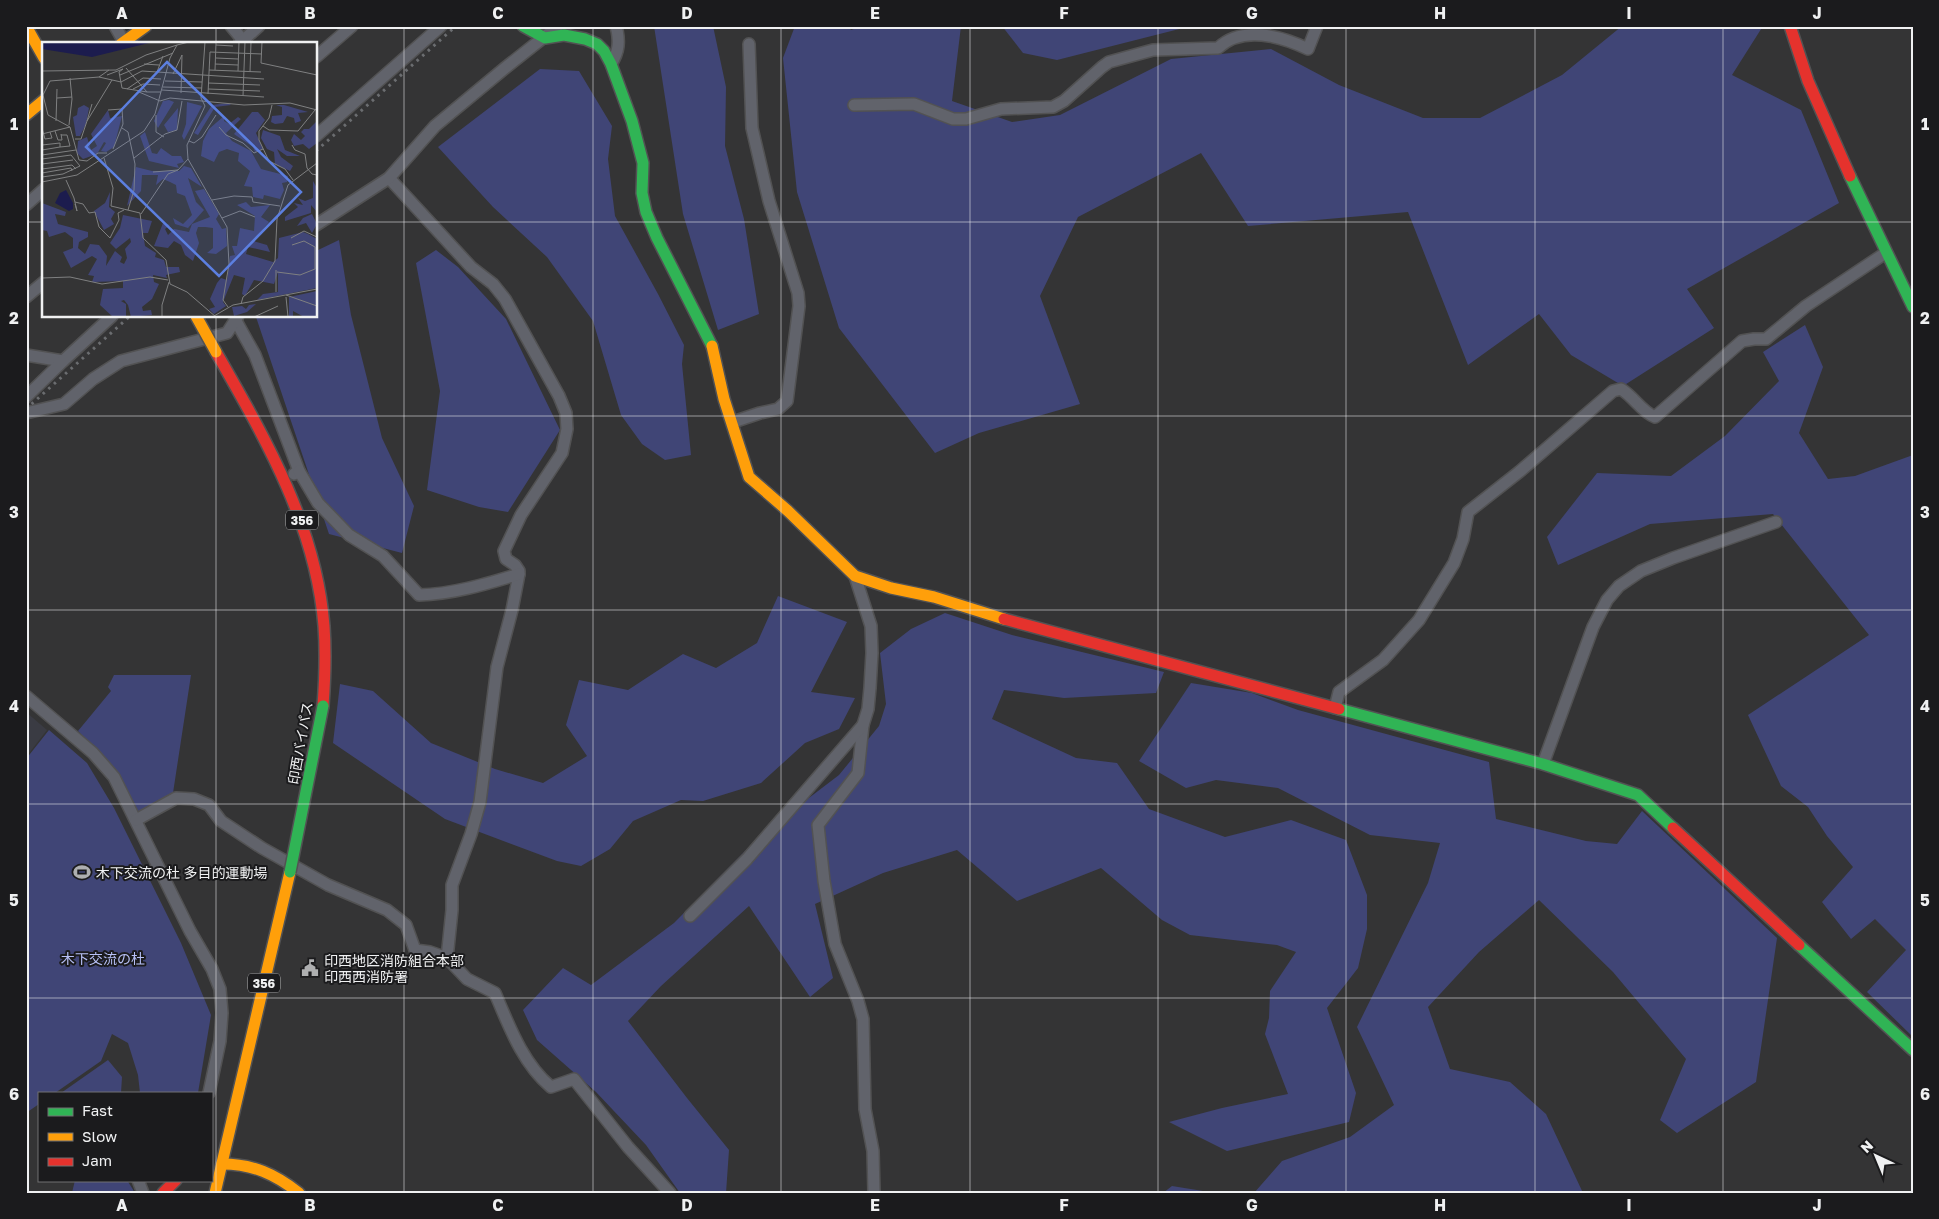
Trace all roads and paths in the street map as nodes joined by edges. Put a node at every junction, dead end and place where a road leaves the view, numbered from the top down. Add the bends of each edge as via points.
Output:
1 (26, 26) edge
2 (115, 26) edge
3 (146, 26) edge
4 (231, 26) edge
5 (258, 26) edge
6 (352, 26) edge
7 (441, 26) edge
8 (523, 26) edge
9 (558, 26) edge
10 (616, 26) edge
11 (1317, 26) edge
12 (1790, 26) edge
13 (544, 38) junction
14 (122, 42) edge
15 (123, 42) edge
16 (243, 42) edge
17 (749, 44) dead end
18 (42, 54) edge
19 (318, 55) edge
20 (611, 64) junction
21 (42, 102) edge
22 (854, 105) dead end
23 (26, 115) edge
24 (319, 130) edge
25 (389, 178) junction
26 (42, 191) edge
27 (26, 205) edge
28 (318, 224) edge
29 (1884, 254) junction
30 (42, 284) edge
31 (26, 297) edge
32 (1913, 307) edge
33 (110, 318) edge
34 (197, 318) edge
35 (237, 318) edge
36 (26, 355) edge
37 (63, 361) junction
38 (26, 397) edge
39 (26, 413) edge
40 (733, 422) junction
41 (298, 471) junction
42 (285, 479) junction
43 (1776, 522) dead end
44 (519, 574) junction
45 (855, 576) junction
46 (26, 696) edge
47 (1335, 708) junction
48 (863, 725) junction
49 (1543, 764) junction
50 (136, 820) junction
51 (690, 916) dead end
52 (447, 958) junction
53 (1913, 1050) edge
54 (209, 1092) edge
55 (217, 1165) edge
56 (174, 1182) edge
57 (163, 1193) edge
58 (215, 1193) edge
59 (299, 1193) edge
60 (670, 1193) edge
61 (874, 1193) edge

1 - 18 main road
2 - 14 street
3 - 15 main road
4 - 16 street
5 - 16 street
6 - 19 street
7 - 24 street
8 - 13 main road
9 - 13 street
10 - 20 street via 618,53
11 - 22 street via 1308,48 1255,34 1237,36 1218,48 1154,50 1109,62 1053,107 1001,109 966,119 953,119 914,104
12 - 29 main road via 1801,65
13 - 20 main road via 564,35 585,39 597,44
13 - 25 street via 436,126
17 - 40 street via 752,128 799,306 787,401 778,409
20 - 40 main road via 632,121 643,164 642,193 646,212 712,344 724,399
21 - 23 main road
25 - 28 street
25 - 44 street via 506,299 566,413 567,429 562,453 521,514 504,551 506,559 515,565
26 - 27 street
29 - 32 main road
29 - 47 street via 1806,306 1766,339 1742,341 1655,417 1621,389 1613,391 1468,512 1454,563 1419,620 1383,660 1339,692
30 - 31 street
33 - 37 street
34 - 42 main road, 印西バイパス / 356, bridge
35 - 39 street via 227,333 121,361 64,404
35 - 41 street via 255,356
36 - 37 street
37 - 38 street
40 - 45 main road via 739,452 749,477
41 - 42 street
41 - 44 street via 318,503 349,535 383,556 419,595 469,589
42 - 55 main road, 印西バイパス / 356, bridge via 308,538 319,590 325,650 323,706 290,872
43 - 49 street via 1641,571 1619,586 1607,600 1593,627
44 - 52 street via 497,667 480,802 452,885
45 - 47 main road
45 - 48 street via 872,632 868,709
46 - 50 street via 104,765
47 - 49 main road
48 - 51 street via 747,859
48 - 61 street via 858,773 818,825 835,944 863,1019 865,1109 873,1151
49 - 53 main road via 1638,795
50 - 52 street via 176,798 194,799 209,805 221,821 262,848 328,885 387,910 406,925 415,950
50 - 54 street via 220,989 220,1041
52 - 60 street via 467,979 495,993 512,1034 538,1077 551,1087 574,1079
55 - 58 main road, 印西バイパス / 356
55 - 59 main road via 241,1164 261,1169
56 - 57 main road

